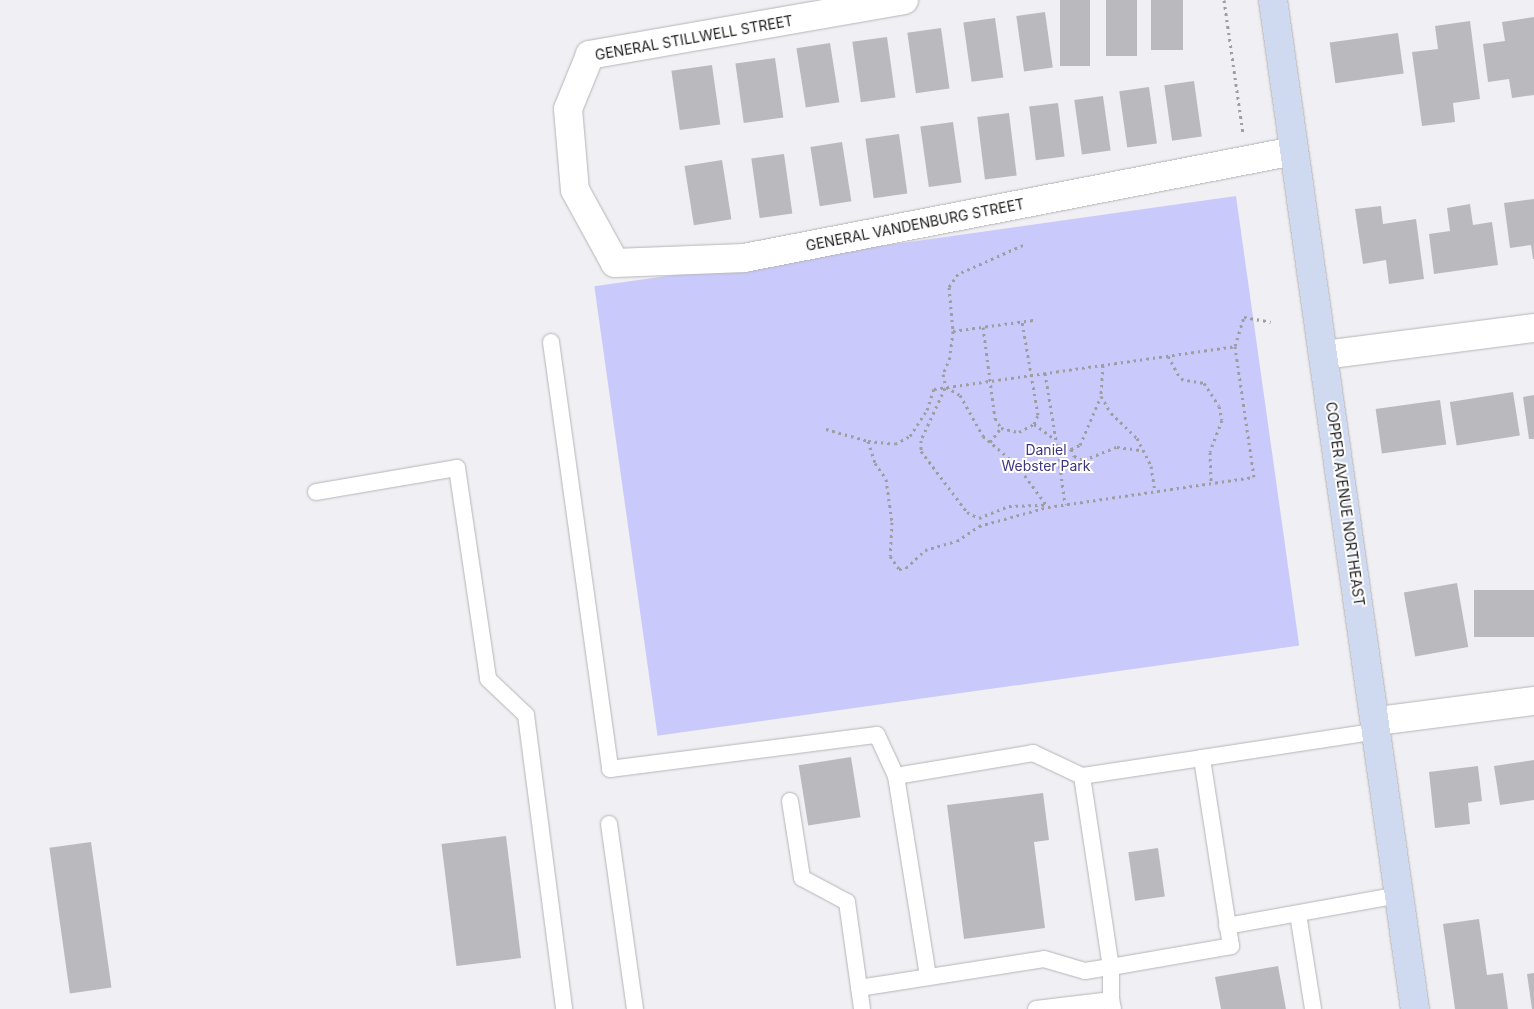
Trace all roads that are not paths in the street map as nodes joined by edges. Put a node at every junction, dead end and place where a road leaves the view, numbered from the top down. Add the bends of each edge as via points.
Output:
1 (904, 0) edge
2 (1273, 0) edge
3 (1294, 151) junction
4 (575, 190) joint
5 (1534, 328) edge
6 (551, 342) dead end
7 (1323, 355) junction
8 (316, 492) dead end
9 (1534, 701) edge
10 (1378, 726) junction
11 (1202, 758) junction
12 (896, 776) junction
13 (1082, 776) junction
14 (790, 801) dead end
15 (609, 824) dead end
16 (1400, 895) junction
17 (1298, 914) junction
18 (1227, 926) junction
19 (1111, 966) junction
20 (928, 976) junction
21 (859, 988) junction
22 (1112, 1004) edge
23 (564, 1009) edge
24 (635, 1009) edge
25 (862, 1009) edge
26 (1036, 1009) edge
27 (1313, 1009) edge
28 (1415, 1009) edge

1 - 4 street, GENERAL STILLWELL STREET via 590,55 568,110
2 - 3 street, COPPER AVENUE NORTHEAST
3 - 4 street, GENERAL VANDENBURG STREET via 744,258 615,264
3 - 7 street, COPPER AVENUE NORTHEAST
5 - 7 street
6 - 12 lane via 610,769 877,735
7 - 10 street, COPPER AVENUE NORTHEAST
8 - 23 lane via 457,468 488,679 526,715
9 - 10 street
10 - 11 lane
10 - 16 street, COPPER AVENUE NORTHEAST
11 - 13 lane
11 - 18 lane
12 - 13 lane via 1033,753
12 - 20 lane
13 - 19 lane
14 - 21 lane via 802,878 847,902
15 - 24 lane
16 - 17 lane
16 - 28 street, COPPER AVENUE NORTHEAST
17 - 18 lane
17 - 27 lane
18 - 19 lane via 1231,946
19 - 20 lane via 1085,971 1044,960
19 - 22 lane
20 - 21 lane
21 - 25 lane
22 - 26 lane

